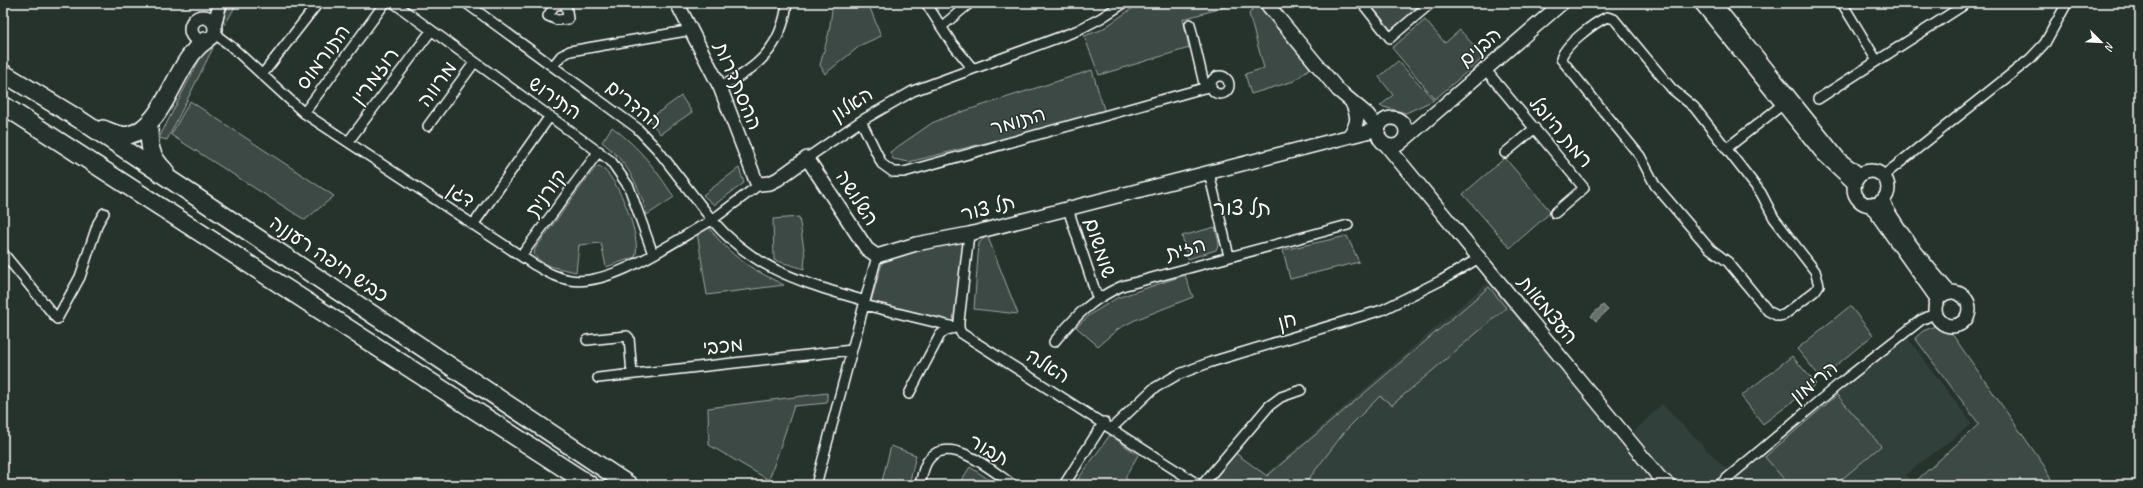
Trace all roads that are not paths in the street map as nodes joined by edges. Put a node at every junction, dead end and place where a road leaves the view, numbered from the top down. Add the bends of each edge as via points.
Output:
1 (217, 3) edge
2 (220, 3) edge
3 (318, 3) edge
4 (385, 3) edge
5 (394, 3) edge
6 (466, 3) edge
7 (677, 3) edge
8 (787, 3) edge
9 (926, 3) edge
10 (970, 3) edge
11 (1124, 3) edge
12 (1266, 3) edge
13 (1362, 3) edge
14 (1432, 3) edge
15 (1562, 3) edge
16 (1700, 3) edge
17 (1714, 3) edge
18 (1842, 3) edge
19 (1966, 3) edge
20 (2067, 3) edge
21 (201, 16) junction
22 (1190, 24) dead end
23 (941, 27) junction
24 (692, 30) junction
25 (431, 31) junction
26 (206, 33) junction
27 (1877, 61) junction
28 (474, 63) junction
29 (553, 66) junction
30 (973, 69) junction
31 (1485, 69) junction
32 (3, 72) edge
33 (262, 75) junction
34 (720, 87) junction
35 (1818, 99) dead end
36 (3, 105) edge
37 (1356, 105) junction
38 (1782, 105) junction
39 (1443, 106) junction
40 (304, 113) junction
41 (550, 116) junction
42 (1395, 120) junction
43 (82, 121) junction
44 (861, 121) junction
45 (149, 124) junction
46 (428, 126) dead end
47 (1535, 128) junction
48 (1343, 138) junction
49 (1388, 138) junction
50 (348, 142) junction
51 (1727, 148) junction
52 (599, 151) junction
53 (1505, 153) dead end
54 (807, 158) junction
55 (1209, 173) junction
56 (1882, 176) junction
57 (1857, 180) junction
58 (760, 184) junction
59 (180, 186) junction
60 (1876, 203) junction
61 (1068, 209) junction
62 (104, 213) dead end
63 (1555, 213) dead end
64 (712, 220) junction
65 (473, 225) junction
66 (1348, 225) dead end
67 (969, 234) junction
68 (3, 253) edge
69 (653, 254) junction
70 (521, 256) junction
71 (877, 256) junction
72 (1229, 256) junction
73 (1478, 258) junction
74 (1949, 292) junction
75 (1097, 298) junction
76 (865, 303) junction
77 (1937, 307) junction
78 (959, 328) junction
79 (587, 340) dead end
80 (1054, 342) dead end
81 (852, 350) junction
82 (632, 374) junction
83 (598, 378) dead end
84 (1301, 390) dead end
85 (909, 394) dead end
86 (1104, 422) junction
87 (1112, 428) junction
88 (1663, 483) edge
89 (590, 485) edge
90 (629, 485) edge
91 (816, 485) edge
92 (920, 485) edge
93 (1013, 485) edge
94 (1064, 485) edge
95 (1201, 485) edge
96 (1719, 485) edge

1 - 21 street
2 - 26 street
3 - 33 street
4 - 40 street, התורמוס
5 - 25 street, התירוש
6 - 29 street, ההדרים
7 - 24 street, ההסתדרות
8 - 34 street via 778,36 771,49 750,70
9 - 23 street
10 - 23 street
11 - 30 street, האלון via 1076,31
12 - 37 street, העצמאות via 1338,90
13 - 14 street via 1390,38
15 - 31 street, הבנים
16 - 38 street
17 - 57 street
18 - 27 street
19 - 27 street
20 - 56 street via 2045,43 2030,59
21 - 26 street via 210,18
21 - 26 street via 192,24
22 - 44 street, התומר via 1208,87 904,172 893,172 882,164
23 - 30 street
24 - 29 street via 570,51 561,56
24 - 34 street, ההסתדרות
25 - 28 street, התירוש
25 - 50 street, רוזמרין
26 - 33 street, דגן via 232,47
26 - 45 highway
27 - 35 street
28 - 41 street, התירוש
28 - 46 street, מרווה
29 - 64 street, ההדרים via 649,139
30 - 44 street, האלון via 913,91
31 - 39 street, הבנים
31 - 47 street, רמת היובל
32 - 43 highway, כביש חיפה רעננה
33 - 40 street, דגן
34 - 58 street, ההסתדרות via 752,173
36 - 89 highway
37 - 42 street, העצמאות
37 - 48 street via 1357,123
37 - 49 street, העצמאות
38 - 51 street
38 - 57 street via 1823,154
39 - 42 street, הבנים via 1412,119
39 - 49 street, הבנים
40 - 50 street, דגן
41 - 52 street, התירוש
41 - 65 street
42 - 49 street via 1382,122
42 - 49 street via 1406,130
43 - 45 highway via 117,134 128,135
43 - 59 highway, כביש חיפה רעננה
44 - 54 street, האלון
45 - 59 highway via 152,157
47 - 53 street
47 - 63 street, רמת היובל via 1584,188
48 - 49 street, תל צור
48 - 55 street, תל צור
49 - 73 street, העצמאות via 1404,168
50 - 65 street, דגן
51 - 51 street via 1694,107 1672,89 1614,19 1607,17 1599,21 1562,54 1561,59 1565,66 1640,156 1655,185 1703,241 1728,262 1768,311 1778,316 1784,315 1815,291 1819,285 1817,278 1808,261 1774,218 1761,193
52 - 69 street, התירוש via 611,161 629,187
52 - 70 street, קורנית
54 - 58 street, האלון via 778,179
54 - 71 street, השלושה via 867,249
55 - 61 street, תל צור
55 - 72 street
56 - 57 street via 1869,171
56 - 60 street via 1888,186 1887,192
57 - 60 street via 1857,198 1861,202
58 - 64 street
59 - 90 highway, כביש חיפה רעננה
60 - 74 street via 1891,217
60 - 77 street
61 - 67 street, תל צור
61 - 75 street, שומשום
62 - 68 street via 98,223 80,277 57,319
64 - 69 street, דגן
64 - 76 street, ההדרים via 725,235 766,266 797,281
65 - 70 street, דגן
66 - 72 street, הזית
67 - 71 street, תל צור via 916,244
67 - 78 street
69 - 70 street, דגן via 608,276 592,280 571,280 553,276
71 - 76 street
72 - 75 street, הזית via 1134,282
73 - 87 street, חן via 1442,280 1382,310 1211,362 1177,375 1153,389
73 - 88 street, העצמאות
74 - 77 street
74 - 77 street via 1958,293 1966,299 1968,316 1960,324 1949,326 1939,320
75 - 80 street, הזית via 1073,319
76 - 78 street, ההדרים
76 - 81 street
77 - 96 street, הרימון via 1838,385
78 - 85 street via 943,332
78 - 86 street, האלה via 966,337
79 - 82 street via 627,336
81 - 82 street, מכבי
81 - 91 street
82 - 83 street, מכבי
84 - 95 street via 1281,397 1269,406
86 - 87 street, האלה
86 - 94 street
87 - 95 street, האלה
92 - 93 street, תבור via 928,460 940,451 946,450 965,454

